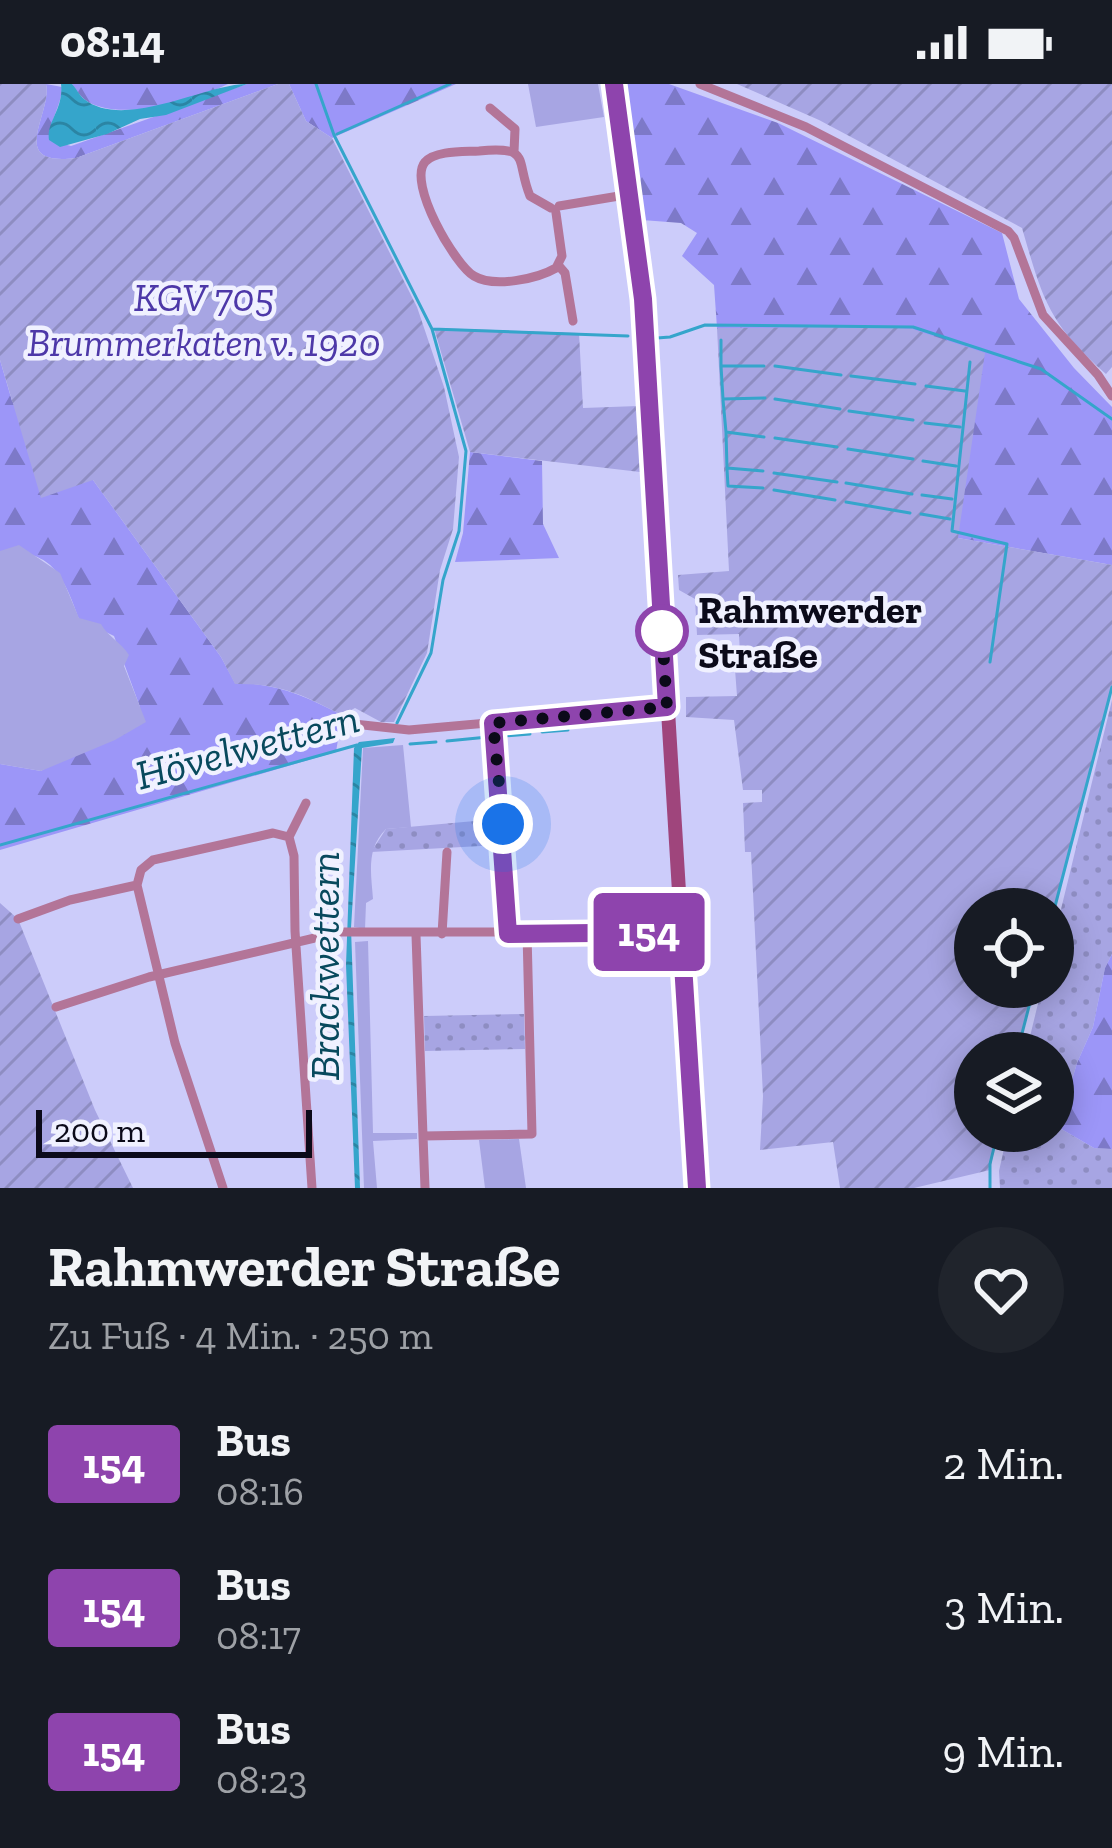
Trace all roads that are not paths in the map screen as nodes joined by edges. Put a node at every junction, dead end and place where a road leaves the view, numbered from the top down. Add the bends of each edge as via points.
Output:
1 (614, 84) edge
2 (700, 84) edge
3 (490, 108) dead end
4 (514, 152) junction
5 (631, 194) junction
6 (556, 209) junction
7 (559, 266) junction
8 (573, 321) dead end
9 (1112, 396) edge
10 (667, 707) junction
11 (493, 723) junction
12 (354, 724) dead end
13 (306, 803) dead end
14 (289, 837) junction
15 (447, 852) dead end
16 (137, 885) junction
17 (18, 919) dead end
18 (681, 932) junction
19 (527, 933) junction
20 (416, 934) junction
21 (442, 934) junction
22 (508, 934) junction
23 (296, 941) junction
24 (158, 975) junction
25 (56, 1007) dead end
26 (423, 1136) junction
27 (224, 1188) edge
28 (312, 1188) edge
29 (425, 1188) edge
30 (697, 1188) edge

1 - 5 street
2 - 9 street via 806,127 1007,230 1043,315
3 - 4 street via 515,129
4 - 6 street via 530,196
4 - 7 street via 431,158 422,170 426,205 474,277 531,277
5 - 6 street
5 - 10 street
6 - 7 street
7 - 8 street
10 - 11 street
10 - 18 street
11 - 12 street via 401,731
11 - 22 street
13 - 14 street
14 - 16 street via 273,832 153,860
14 - 23 street
15 - 21 street
16 - 17 street
16 - 24 street
18 - 19 street
18 - 30 street
19 - 22 street
19 - 26 street via 532,1134
20 - 21 street
20 - 23 street
20 - 26 street
21 - 22 street
23 - 24 street
23 - 28 street
24 - 25 street
24 - 27 street
26 - 29 street

